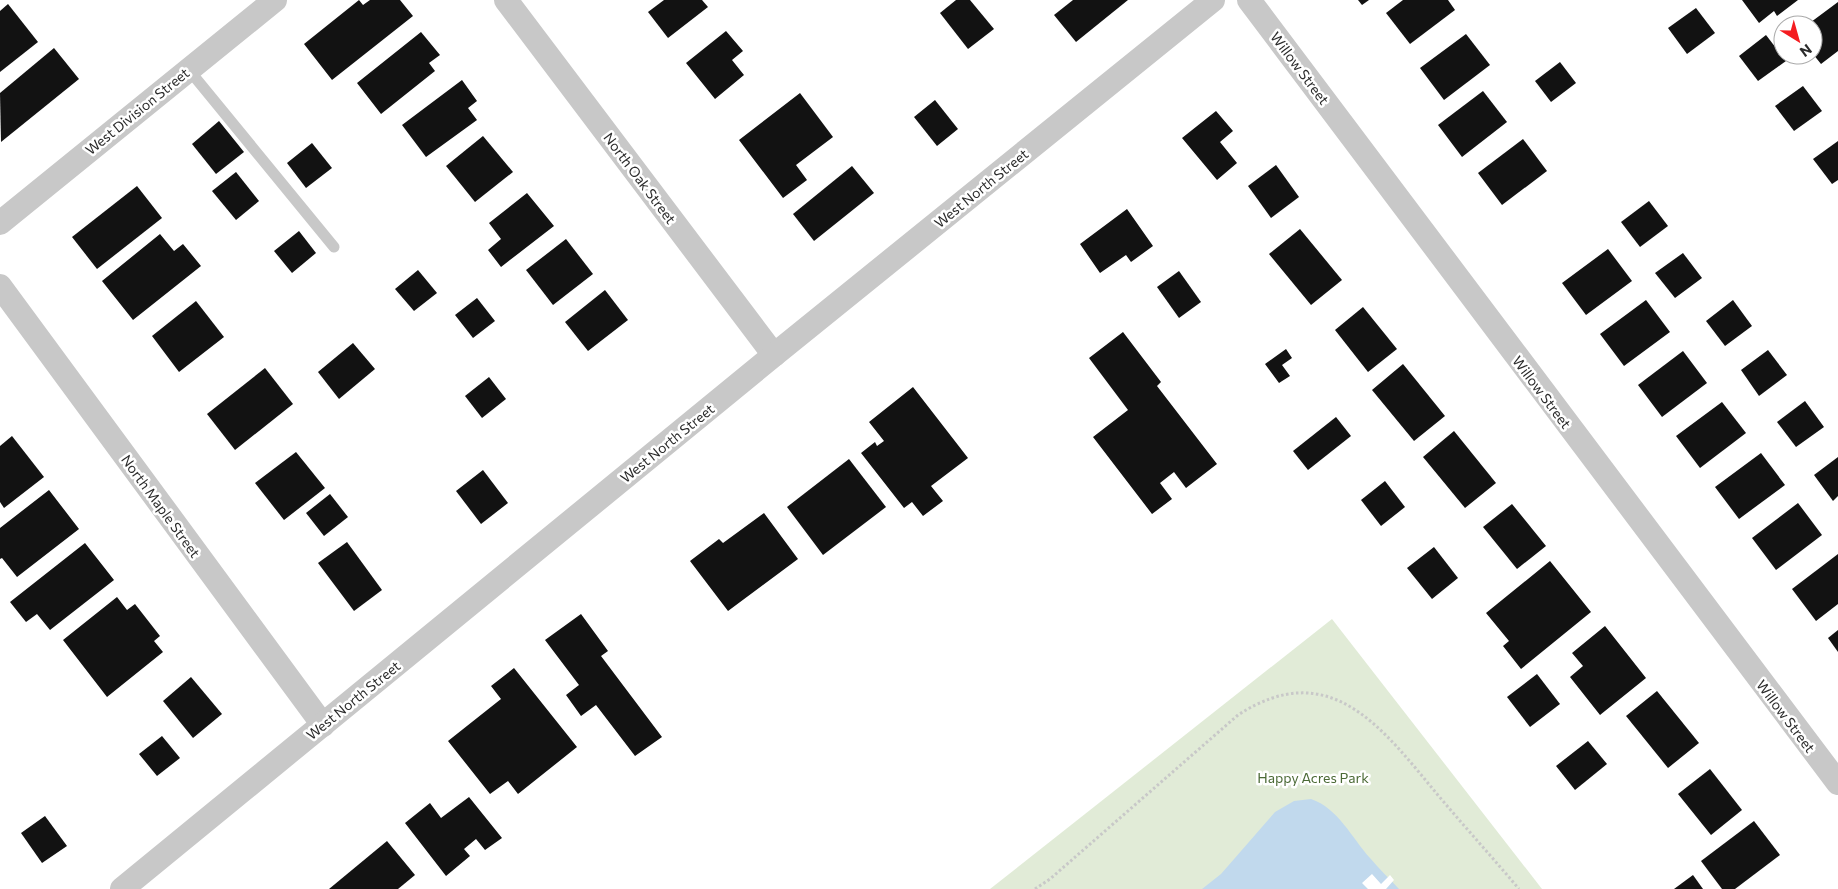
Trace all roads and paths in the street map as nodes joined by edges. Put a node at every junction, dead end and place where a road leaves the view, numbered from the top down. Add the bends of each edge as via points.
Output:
1 (274, 0) edge
2 (506, 0) edge
3 (1213, 0) edge
4 (1248, 0) edge
5 (189, 70) junction
6 (0, 223) edge
7 (334, 248) dead end
8 (0, 286) edge
9 (774, 355) junction
10 (323, 725) junction
11 (1838, 783) edge
12 (122, 889) edge
13 (1035, 889) edge
14 (1519, 889) edge

1 - 5 street, West Division Street
2 - 9 street, North Oak Street
3 - 9 street, West North Street
4 - 11 street, Willow Street
5 - 6 street, West Division Street
5 - 7 lane
8 - 10 street, North Maple Street
9 - 10 street, West North Street
10 - 12 street, West North Street
13 - 14 path via 1238,715 1258,704 1306,692 1340,700 1389,736

